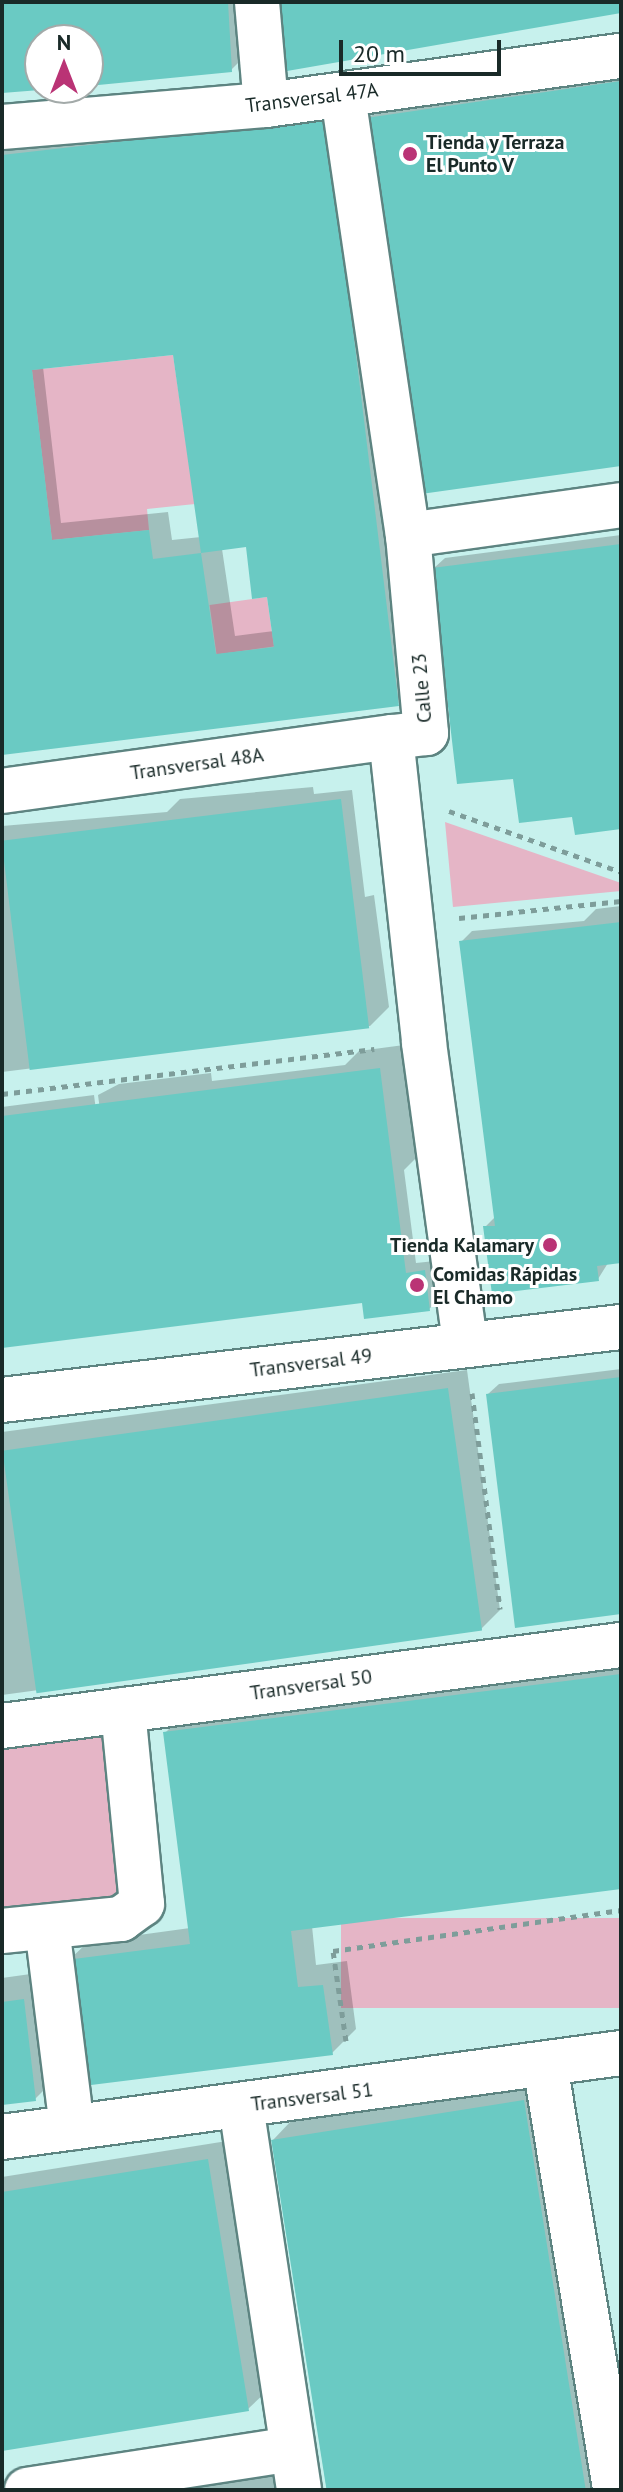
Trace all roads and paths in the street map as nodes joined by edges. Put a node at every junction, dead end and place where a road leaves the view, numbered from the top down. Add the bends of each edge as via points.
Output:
1 (257, 2) edge
2 (621, 56) edge
3 (343, 96) junction
4 (266, 105) junction
5 (2, 127) edge
6 (621, 505) edge
7 (408, 535) junction
8 (391, 737) junction
9 (2, 791) edge
10 (398, 793) junction
11 (621, 872) edge
12 (621, 901) edge
13 (411, 923) junction
14 (424, 1043) junction
15 (2, 1094) edge
16 (621, 1327) edge
17 (465, 1344) junction
18 (2, 1400) edge
19 (621, 1645) edge
20 (507, 1659) junction
21 (123, 1710) junction
22 (2, 1726) edge
23 (621, 1910) edge
24 (47, 1927) junction
25 (2, 1931) edge
26 (621, 2053) edge
27 (545, 2065) junction
28 (353, 2092) junction
29 (241, 2106) junction
30 (72, 2127) junction
31 (2, 2137) edge
32 (610, 2390) edge
33 (296, 2470) edge
34 (27, 2490) edge
35 (615, 2490) edge

1 - 4 street
2 - 3 street, Transversal 47A
3 - 4 street, Transversal 47A
3 - 7 street, Calle 23
4 - 5 street, Transversal 47A
6 - 7 street
7 - 8 street, Calle 23 via 426,733
8 - 9 street, Transversal 48A
8 - 10 street, Calle 23
10 - 11 path
10 - 13 street, Calle 23
12 - 13 path
13 - 14 street, Calle 23
14 - 15 path
14 - 17 street, Calle 23
16 - 17 street, Transversal 49
17 - 18 street, Transversal 49
17 - 20 path
19 - 20 street, Transversal 50
20 - 21 street, Transversal 50
21 - 22 street, Transversal 50
21 - 24 street via 142,1904 121,1919
23 - 28 path via 333,1951
24 - 25 street
24 - 30 street
26 - 27 street, Transversal 51
27 - 28 street, Transversal 51
27 - 32 street
28 - 29 street, Transversal 51
29 - 30 street, Transversal 51
29 - 33 street
30 - 31 street, Transversal 51
32 - 35 street
33 - 34 street

